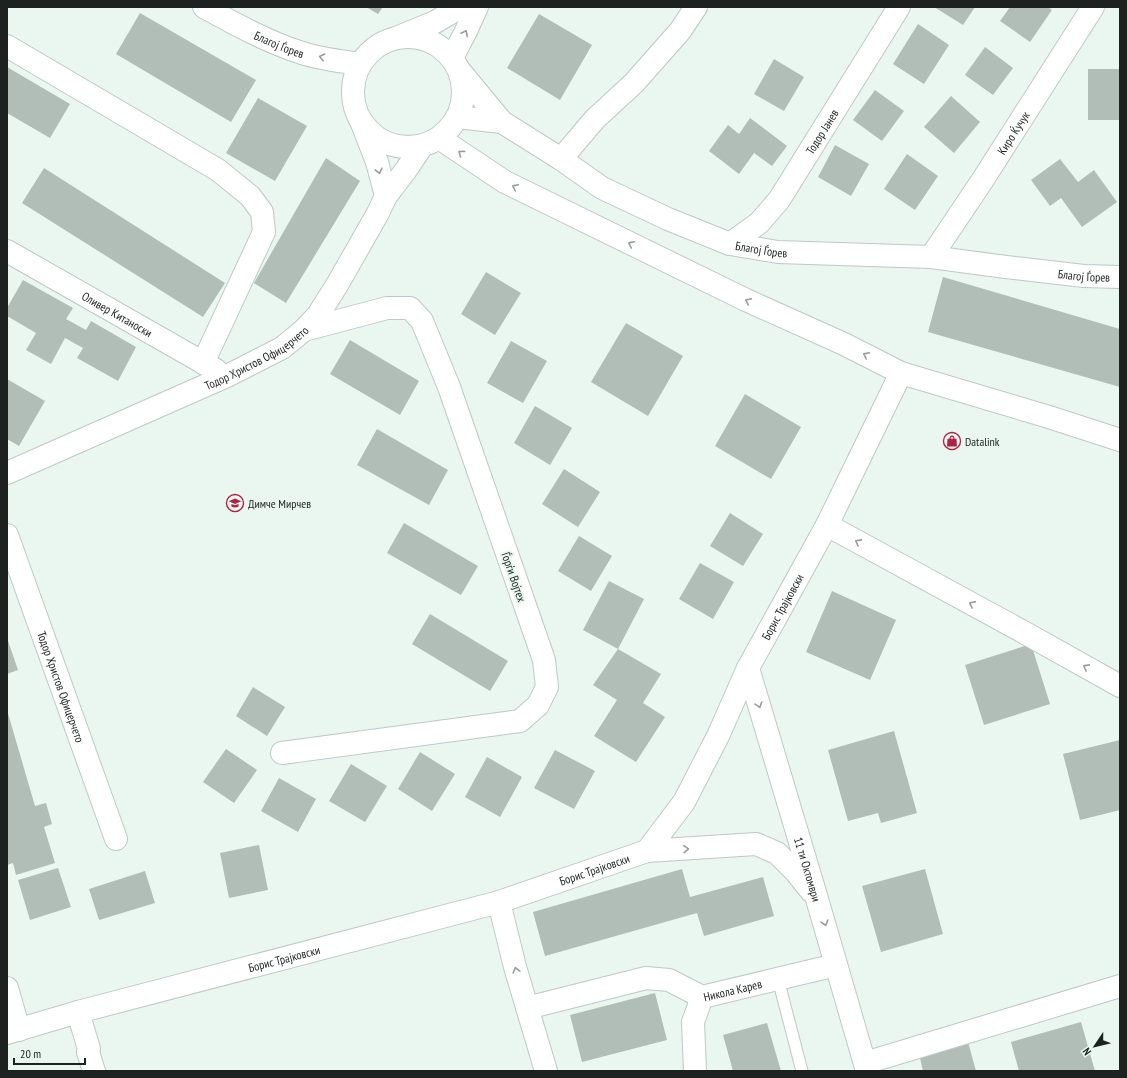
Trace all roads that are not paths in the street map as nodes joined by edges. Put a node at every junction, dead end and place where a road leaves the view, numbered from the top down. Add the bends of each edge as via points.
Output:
1 (204, 7) edge
2 (461, 7) edge
3 (477, 7) edge
4 (696, 7) edge
5 (900, 7) edge
6 (1093, 7) edge
7 (396, 38) junction
8 (7, 46) edge
9 (360, 64) junction
10 (455, 64) junction
11 (457, 117) junction
12 (361, 121) junction
13 (502, 122) junction
14 (431, 142) junction
15 (561, 159) junction
16 (386, 196) junction
17 (730, 244) junction
18 (7, 251) edge
19 (931, 257) junction
20 (1120, 277) edge
21 (304, 330) junction
22 (203, 362) junction
23 (901, 373) junction
24 (227, 376) junction
25 (1120, 440) edge
26 (7, 473) edge
27 (827, 525) junction
28 (7, 535) edge
29 (748, 668) junction
30 (1120, 686) edge
31 (282, 753) dead end
32 (116, 839) dead end
33 (647, 852) junction
34 (818, 899) junction
35 (500, 902) junction
36 (836, 965) junction
37 (778, 979) junction
38 (1120, 986) edge
39 (7, 988) edge
40 (702, 997) junction
41 (527, 1008) junction
42 (78, 1012) junction
43 (13, 1031) edge
44 (866, 1067) edge
45 (94, 1071) edge
46 (546, 1071) edge
47 (694, 1071) edge
48 (802, 1071) edge

9 -> 1 street, Благој Ѓорев via 300,52 252,33
2 - 7 street via 436,22
10 -> 3 street
4 - 15 street via 680,31 634,83 595,119
5 - 17 street, Тодор Јанев via 779,200 759,223
6 - 19 street, Киро Ќучук
7 - 9 street via 380,44 366,55
7 - 10 street via 415,37 433,43 444,50
8 - 22 street via 218,170 250,196 262,212 264,232
9 - 12 street via 353,87 354,105
10 - 11 street via 463,89
10 - 13 street, Благој Ѓорев
11 - 13 street
11 - 14 street via 453,125
12 - 14 street via 372,134 387,144 405,148
12 -> 16 street via 377,162
13 - 15 street, Благој Ѓорев
14 - 16 street, Тодор Христов Офицерчето
23 -> 14 street via 625,241
15 - 17 street, Благој Ѓорев via 602,188 668,220
16 - 21 street, Тодор Христов Офицерчето via 337,286 318,315
17 - 19 street, Благој Ѓорев via 778,252
18 - 22 street, Оливер Китаноски
19 - 20 street, Благој Ѓорев via 1084,276
21 - 24 street, Тодор Христов Офицерчето via 282,348
21 - 31 street, Ѓорѓи Војтех via 387,308 410,308 422,321 449,387 544,660 547,687 538,705 520,721
22 - 24 street, Оливер Китаноски
23 - 25 street
23 - 27 street, Борис Трајковски
24 - 26 street, Тодор Христов Офицерчето
27 - 29 street, Борис Трајковски
30 -> 27 street
28 - 32 street, Тодор Христов Офицерчето
29 - 33 street, Борис Трајковски via 718,736 684,802
29 -> 34 street, 11 ти Октомври
33 -> 34 street via 756,844 777,854
33 - 35 street, Борис Трајковски
34 -> 36 street, 11 ти Октомври
41 -> 35 street
35 - 42 street, Борис Трајковски
36 - 37 street, Никола Карев
36 - 44 street, 11 ти Октомври
37 - 40 street, Никола Карев
37 - 48 lane
38 - 44 street
39 - 43 street
40 - 41 street via 669,980 646,978
40 - 47 street, Никола Карев via 693,1022
41 - 46 street
42 - 43 street, Борис Трајковски
42 - 45 street

